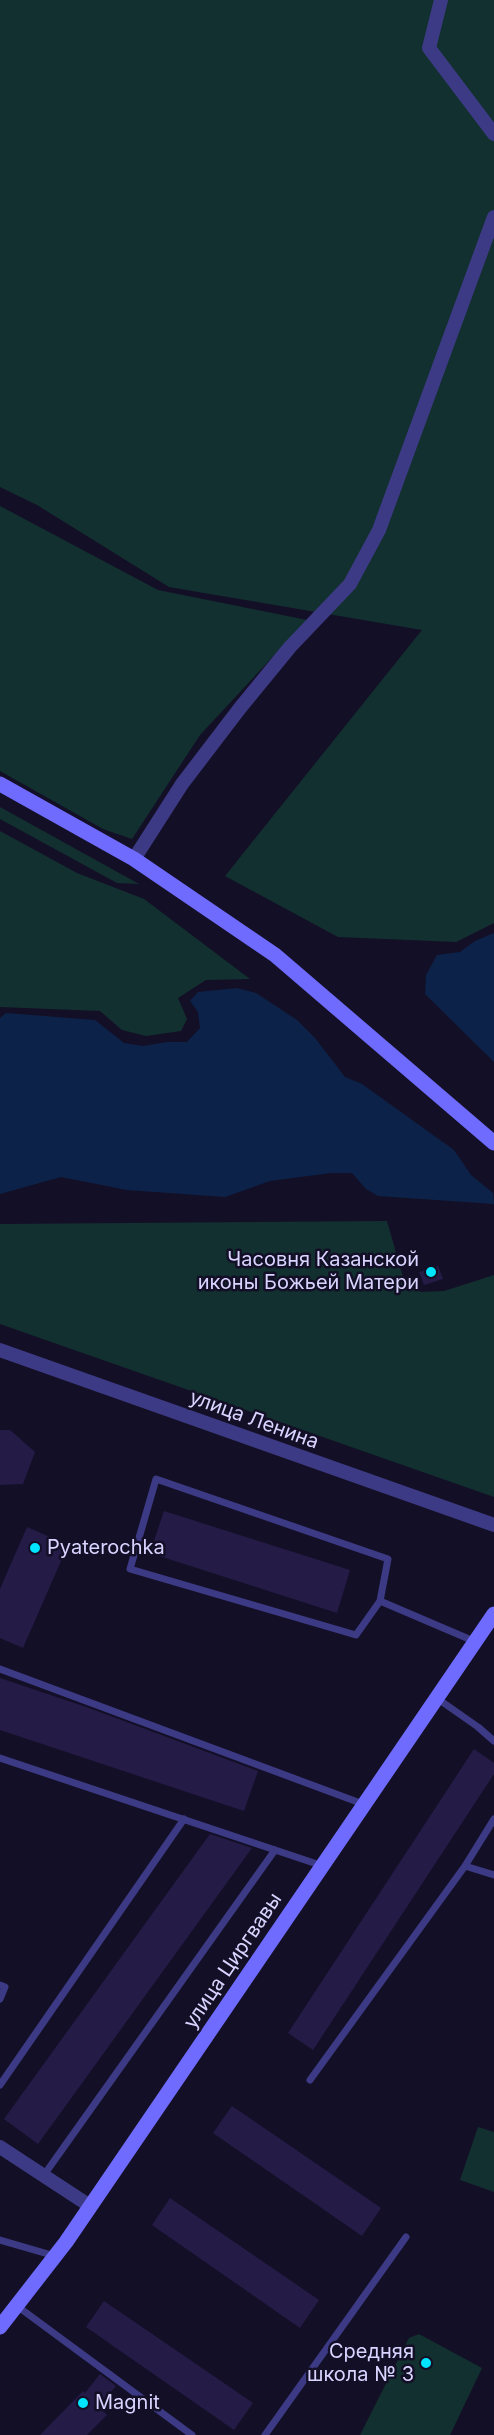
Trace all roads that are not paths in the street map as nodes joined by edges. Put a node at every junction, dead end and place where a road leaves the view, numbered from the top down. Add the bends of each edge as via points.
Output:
1 (441, 0) edge
2 (494, 134) edge
3 (494, 217) edge
4 (0, 784) edge
5 (134, 859) junction
6 (494, 1143) edge
7 (0, 1350) edge
8 (494, 1525) edge
9 (380, 1601) junction
10 (494, 1614) edge
11 (476, 1642) junction
12 (0, 1669) edge
13 (438, 1699) junction
14 (494, 1741) edge
15 (0, 1758) edge
16 (365, 1805) junction
17 (184, 1820) junction
18 (494, 1820) edge
19 (275, 1850) junction
20 (323, 1866) junction
21 (465, 1866) junction
22 (494, 1875) edge
23 (0, 1985) edge
24 (0, 1999) edge
25 (309, 2080) dead end
26 (0, 2085) edge
27 (0, 2146) edge
28 (44, 2175) junction
29 (90, 2206) junction
30 (406, 2237) dead end
31 (0, 2240) edge
32 (55, 2256) junction
33 (16, 2306) junction
34 (0, 2326) edge
35 (192, 2435) edge
36 (265, 2435) edge

1 - 2 street via 429,48
3 - 5 street via 379,530 350,584 240,708 182,784
4 - 5 main road
5 - 6 main road via 275,955
7 - 8 street, улица Ленина
9 - 9 lane via 388,1559 156,1479 130,1569 356,1635
9 - 11 lane
10 - 11 main road, улица Циргвавы
11 - 13 main road, улица Циргвавы
12 - 16 lane
13 - 14 lane
13 - 16 main road, улица Циргвавы
15 - 17 lane
16 - 20 main road, улица Циргвавы
17 - 19 lane
17 - 26 lane
18 - 21 lane
19 - 20 lane
19 - 28 lane
20 - 29 main road, улица Циргвавы
21 - 22 lane
21 - 25 lane
23 - 24 lane via 5,1987
27 - 28 street
28 - 29 street
29 - 32 main road, улица Циргвавы
30 - 36 lane
31 - 32 lane
32 - 33 main road, улица Циргвавы
33 - 34 main road, улица Циргвавы
33 - 35 lane

